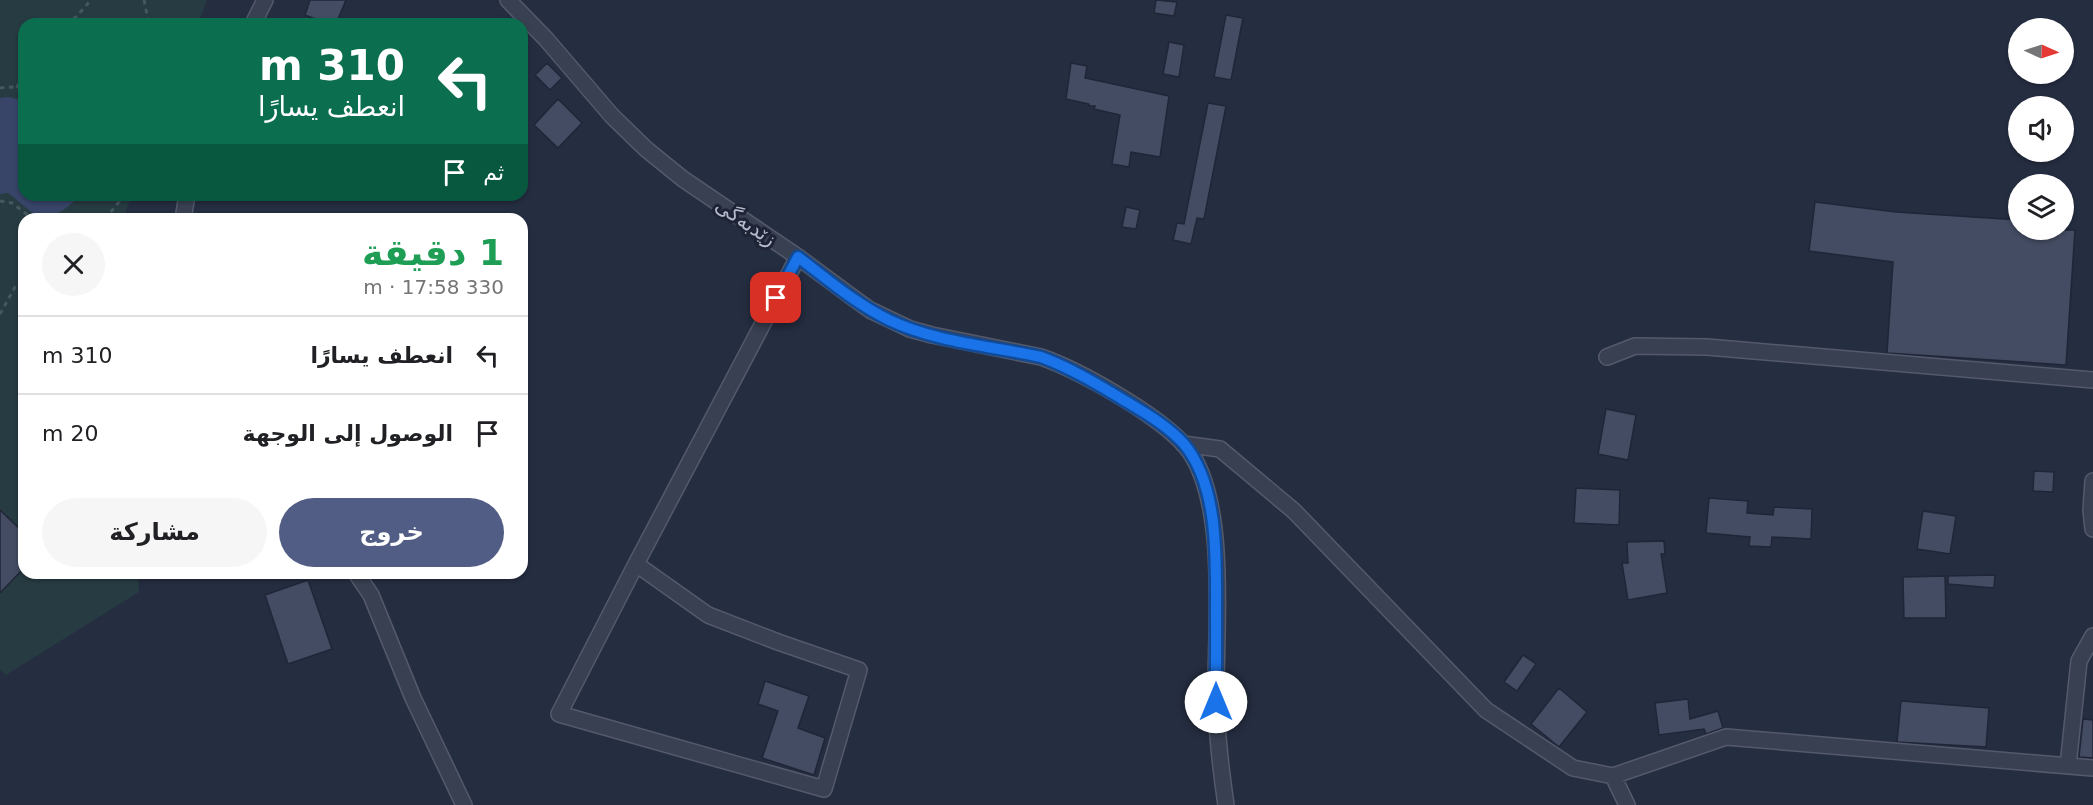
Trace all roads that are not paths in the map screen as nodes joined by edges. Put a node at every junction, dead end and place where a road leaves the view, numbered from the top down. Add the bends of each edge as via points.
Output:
1 (265, 0) edge
2 (508, 0) edge
3 (256, 18) edge
4 (526, 18) edge
5 (528, 21) edge
6 (798, 257) junction
7 (1607, 357) dead end
8 (2093, 380) edge
9 (1184, 444) junction
10 (2093, 481) edge
11 (2093, 529) edge
12 (636, 564) junction
13 (360, 579) edge
14 (2093, 636) edge
15 (2068, 766) junction
16 (2093, 768) edge
17 (1613, 776) junction
18 (464, 805) edge
19 (1226, 805) edge
20 (1627, 805) edge

1 - 3 street
2 - 4 street, زێدبەگی
5 - 6 street, زێدبەگی via 646,150
6 - 9 street, زێدبەگی via 870,310 910,329 1041,357 1070,368 1165,427
6 - 12 street
7 - 8 street via 1635,346 1707,346
9 - 17 street via 1220,449 1294,511 1486,711 1573,768
9 - 19 street, زێدبەگی via 1202,478 1215,539 1216,702
10 - 11 street
12 - 12 street via 559,714 824,789 859,670 708,615
13 - 18 street
14 - 15 street via 2079,661
15 - 16 street
15 - 17 street via 1726,738
17 - 20 street

